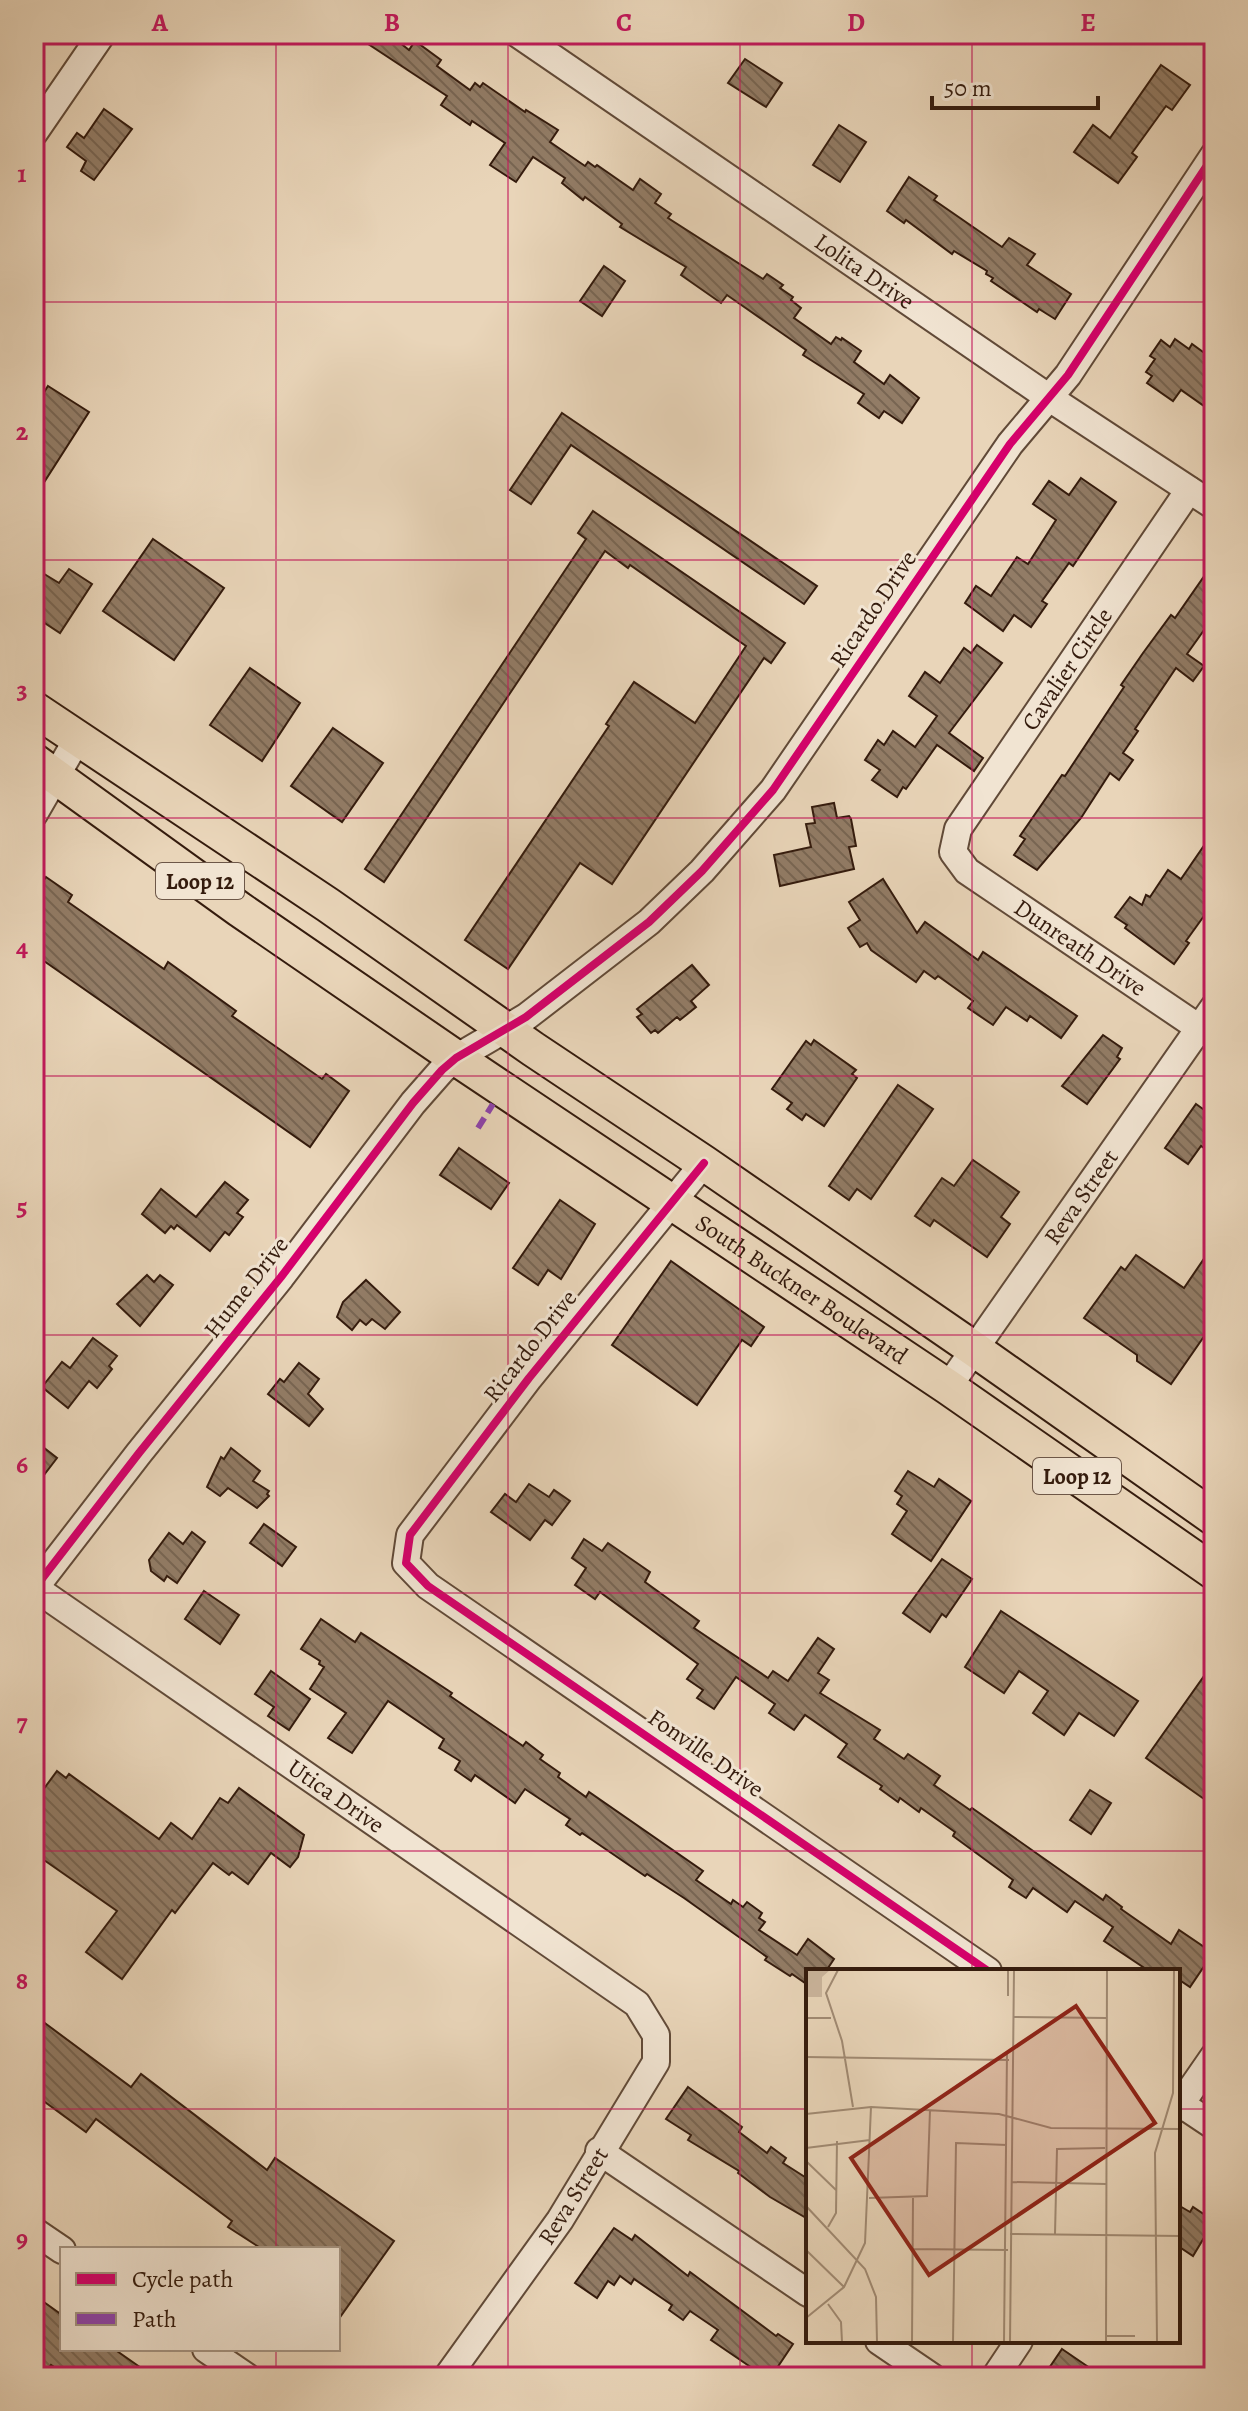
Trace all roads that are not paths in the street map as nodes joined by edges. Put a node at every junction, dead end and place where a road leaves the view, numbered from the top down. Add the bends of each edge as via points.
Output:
1 (102, 34) edge
2 (518, 34) edge
3 (34, 133) edge
4 (1214, 155) edge
5 (1048, 397) junction
6 (1189, 490) junction
7 (1214, 506) edge
8 (34, 709) edge
9 (78, 738) junction
10 (45, 769) edge
11 (34, 814) edge
12 (953, 852) joint
13 (1209, 1025) edge
14 (505, 1028) junction
15 (456, 1058) junction
16 (704, 1163) junction
17 (673, 1201) junction
18 (974, 1349) junction
19 (948, 1387) junction
20 (1214, 1518) edge
21 (406, 1563) joint
22 (1214, 1572) edge
23 (34, 1589) edge
24 (985, 1969) edge
25 (637, 2004) joint
26 (1214, 2056) edge
27 (1180, 2103) edge
28 (1180, 2105) edge
29 (1214, 2126) edge
30 (599, 2151) junction
31 (34, 2231) edge
32 (60, 2249) edge
33 (806, 2292) edge
34 (882, 2343) edge
35 (1018, 2343) edge
36 (209, 2351) edge
37 (247, 2377) edge
38 (447, 2377) edge
39 (932, 2377) edge
40 (995, 2377) edge

1 - 3 street
2 - 5 street, Lolita Drive
4 - 5 street, Ricardo Drive via 1068,375
5 - 6 street, Lolita Drive
5 - 14 street, Ricardo Drive via 1010,444 773,790 738,831 649,922
6 - 7 street, Lolita Drive
6 - 12 street, Cavalier Circle via 958,829
8 - 9 main road, South Buckner Boulevard / Loop 12
9 - 10 street
9 - 14 main road, South Buckner Boulevard / Loop 12
10 - 11 street
10 - 15 main road, South Buckner Boulevard / Loop 12
12 - 13 street, Dunreath Drive via 967,871
13 - 18 street, Reva Street
14 - 15 street, Hume Drive
14 - 16 main road, South Buckner Boulevard / Loop 12
15 - 17 main road, South Buckner Boulevard / Loop 12
15 - 23 street, Hume Drive via 413,1103
16 - 17 street, Ricardo Drive
16 - 18 main road, South Buckner Boulevard / Loop 12
17 - 19 main road, South Buckner Boulevard / Loop 12
17 - 21 street, Ricardo Drive via 410,1535
18 - 19 street, Reva Street
18 - 20 main road, South Buckner Boulevard / Loop 12
19 - 22 main road, South Buckner Boulevard / Loop 12
21 - 24 street, Fonville Drive via 428,1586
23 - 25 street, Utica Drive
25 - 30 street, Reva Street via 656,2035 656,2062
26 - 27 street
28 - 29 street
30 - 33 street
30 - 38 street, Reva Street via 560,2220
31 - 32 street
34 - 39 street
35 - 40 street
36 - 37 street

